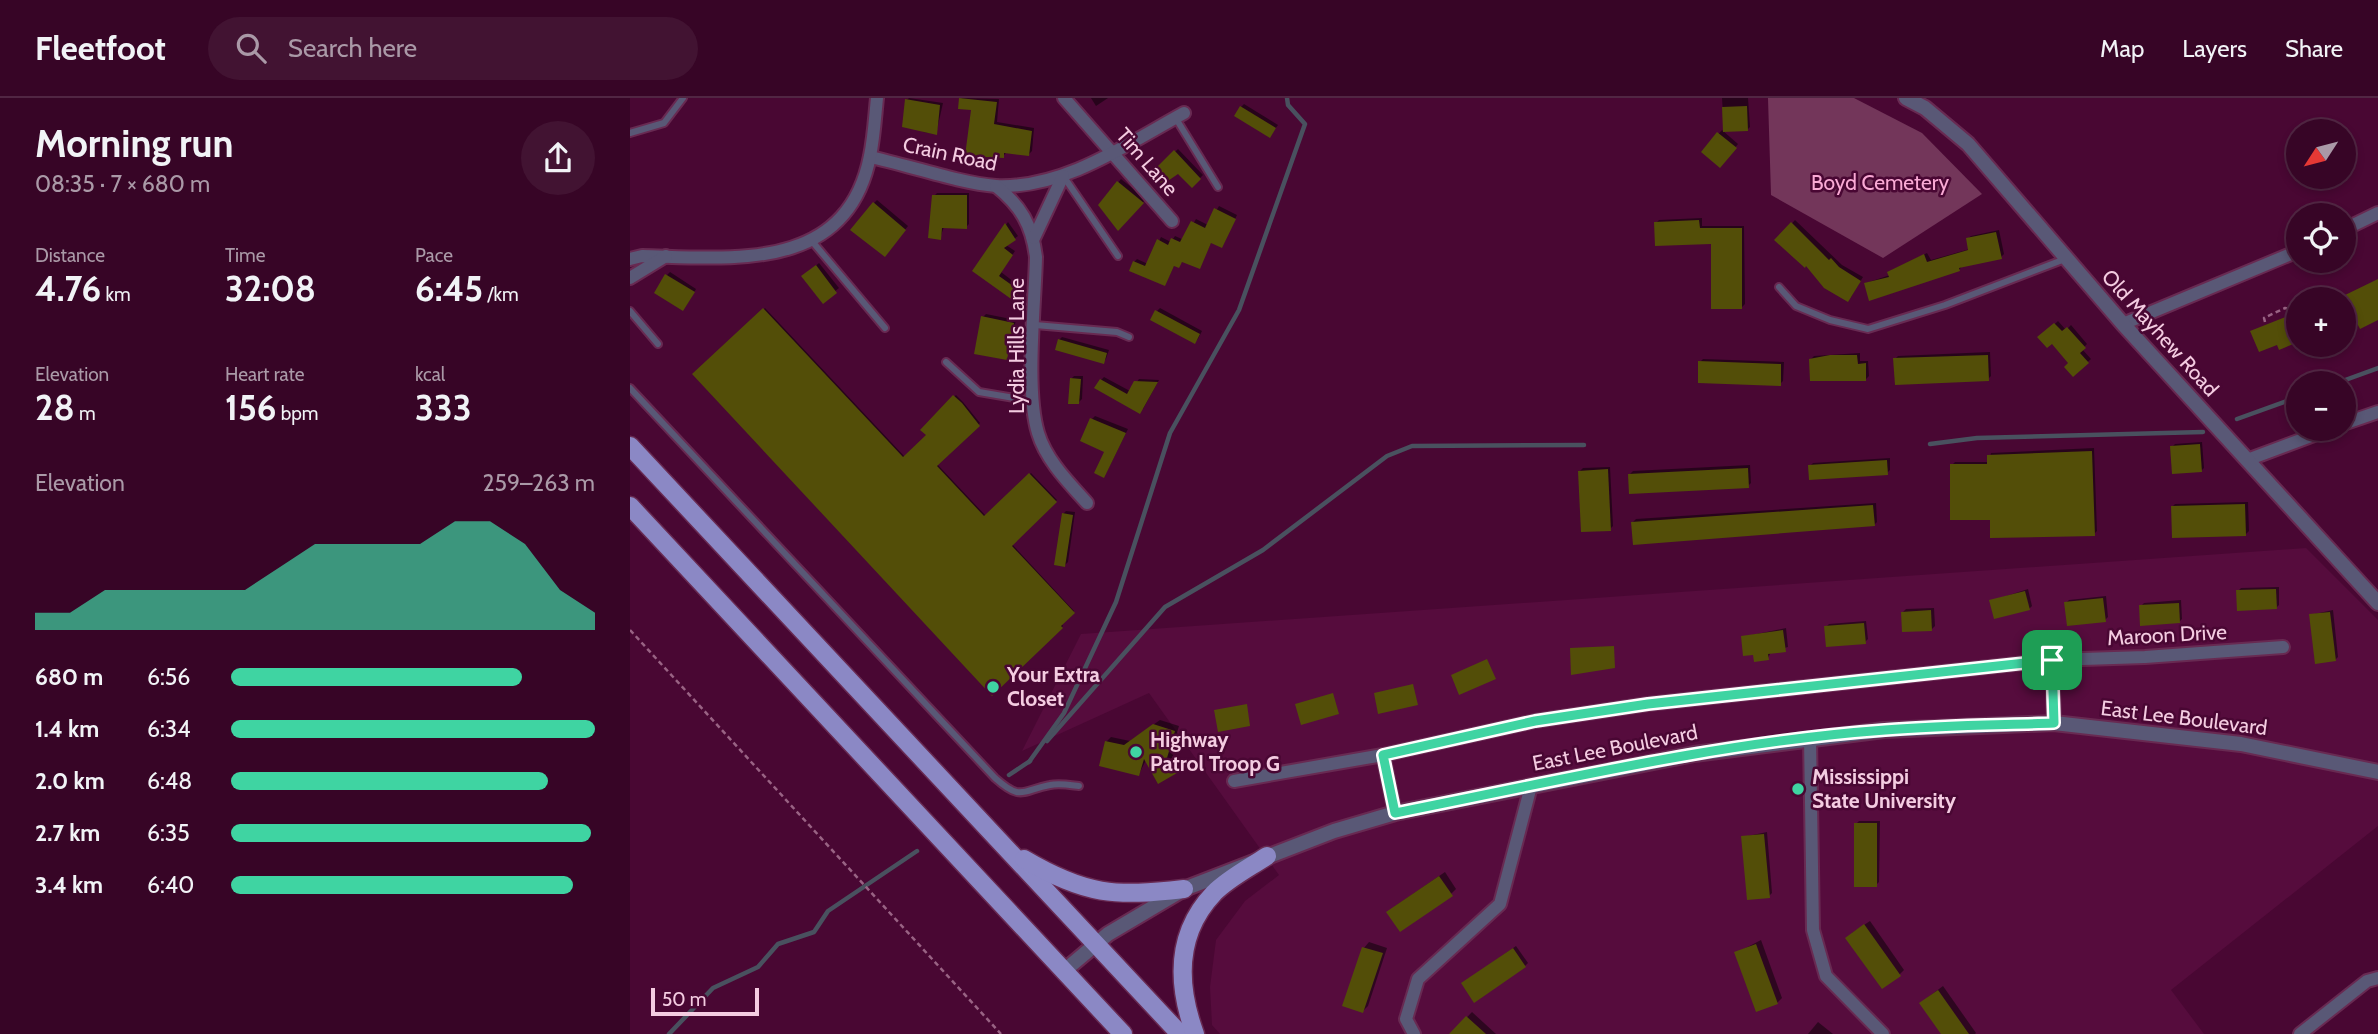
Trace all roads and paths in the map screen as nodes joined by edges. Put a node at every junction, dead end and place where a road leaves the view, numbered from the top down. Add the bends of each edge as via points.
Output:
1 (683, 98) edge
2 (877, 98) edge
3 (1064, 98) edge
4 (1906, 98) edge
5 (1179, 115) joint
6 (630, 133) edge
7 (1112, 151) junction
8 (870, 156) junction
9 (1063, 176) junction
10 (996, 186) junction
11 (1218, 187) dead end
12 (2378, 213) edge
13 (1172, 221) dead end
14 (2356, 224) edge
15 (1034, 238) junction
16 (811, 240) junction
17 (667, 256) junction
18 (2286, 256) edge
19 (1118, 257) dead end
20 (2067, 258) junction
21 (630, 259) edge
22 (630, 278) edge
23 (1779, 287) dead end
24 (2286, 308) edge
25 (630, 310) edge
26 (2265, 322) dead end
27 (2123, 324) junction
28 (1035, 325) junction
29 (885, 328) dead end
30 (1129, 337) dead end
31 (658, 344) dead end
32 (946, 362) dead end
33 (630, 388) edge
34 (1032, 401) junction
35 (2378, 412) edge
36 (2356, 420) edge
37 (2298, 441) edge
38 (630, 446) edge
39 (2247, 460) junction
40 (1087, 503) dead end
41 (630, 506) edge
42 (2378, 603) edge
43 (630, 630) edge
44 (2283, 647) dead end
45 (2052, 660) junction
46 (2054, 723) junction
47 (1810, 738) junction
48 (1383, 755) junction
49 (2378, 772) edge
50 (1234, 781) dead end
51 (1079, 786) dead end
52 (1531, 786) junction
53 (1395, 813) junction
54 (1007, 849) junction
55 (1267, 856) junction
56 (1184, 889) junction
57 (1094, 943) junction
58 (1064, 971) junction
59 (2378, 978) edge
60 (1001, 1034) edge
61 (1123, 1034) edge
62 (1180, 1034) edge
63 (1195, 1034) edge
64 (1414, 1034) edge
65 (1883, 1034) edge
66 (2300, 1034) edge

1 - 6 lane via 664,123
2 - 8 street
3 - 7 street, Tim Lane
4 - 20 street, Old Mayhew Road via 1968,144
5 - 7 street, Crain Road
5 - 11 lane
7 - 9 street, Crain Road
7 - 13 street, Tim Lane
8 - 10 street, Crain Road
8 - 16 street via 846,209
9 - 10 street, Crain Road
9 - 15 street
9 - 19 lane
10 - 15 street, Lydia Hills Lane via 1025,216
12 - 14 street
15 - 28 street, Lydia Hills Lane
16 - 17 street via 766,256
16 - 29 lane
17 - 21 street
17 - 22 street
18 - 27 street
20 - 23 lane via 1945,305 1868,328 1796,306
20 - 27 street, Old Mayhew Road
24 - 26 path via 2264,318
25 - 31 lane
27 - 39 street, Old Mayhew Road
28 - 30 lane
28 - 34 street, Lydia Hills Lane
32 - 34 lane via 979,392
33 - 51 lane via 1007,789 1022,794 1050,785
34 - 40 street, Lydia Hills Lane via 1045,449
35 - 36 street
37 - 39 street
38 - 54 main road
39 - 42 street, Old Mayhew Road
41 - 58 main road
43 - 60 path
44 - 45 street, Maroon Drive
45 - 46 street
45 - 48 street, Maroon Drive via 1648,704 1535,721
46 - 47 street, East Lee Boulevard
46 - 49 street, East Lee Boulevard via 2241,744
47 - 52 street, East Lee Boulevard via 1694,754
47 - 65 street via 1813,930 1826,976
48 - 50 street, Maroon Drive
48 - 53 street
52 - 53 street, East Lee Boulevard
52 - 64 street via 1500,904 1418,979 1406,1019
53 - 55 street, East Lee Boulevard
54 - 56 main road via 1096,892 1122,895
54 - 57 main road
55 - 56 street, East Lee Boulevard
55 - 63 main road via 1213,894 1192,926 1181,967 1186,1013
56 - 57 street, East Lee Boulevard
57 - 58 street, East Lee Boulevard
57 - 62 main road
58 - 61 main road
59 - 66 street via 2367,981

